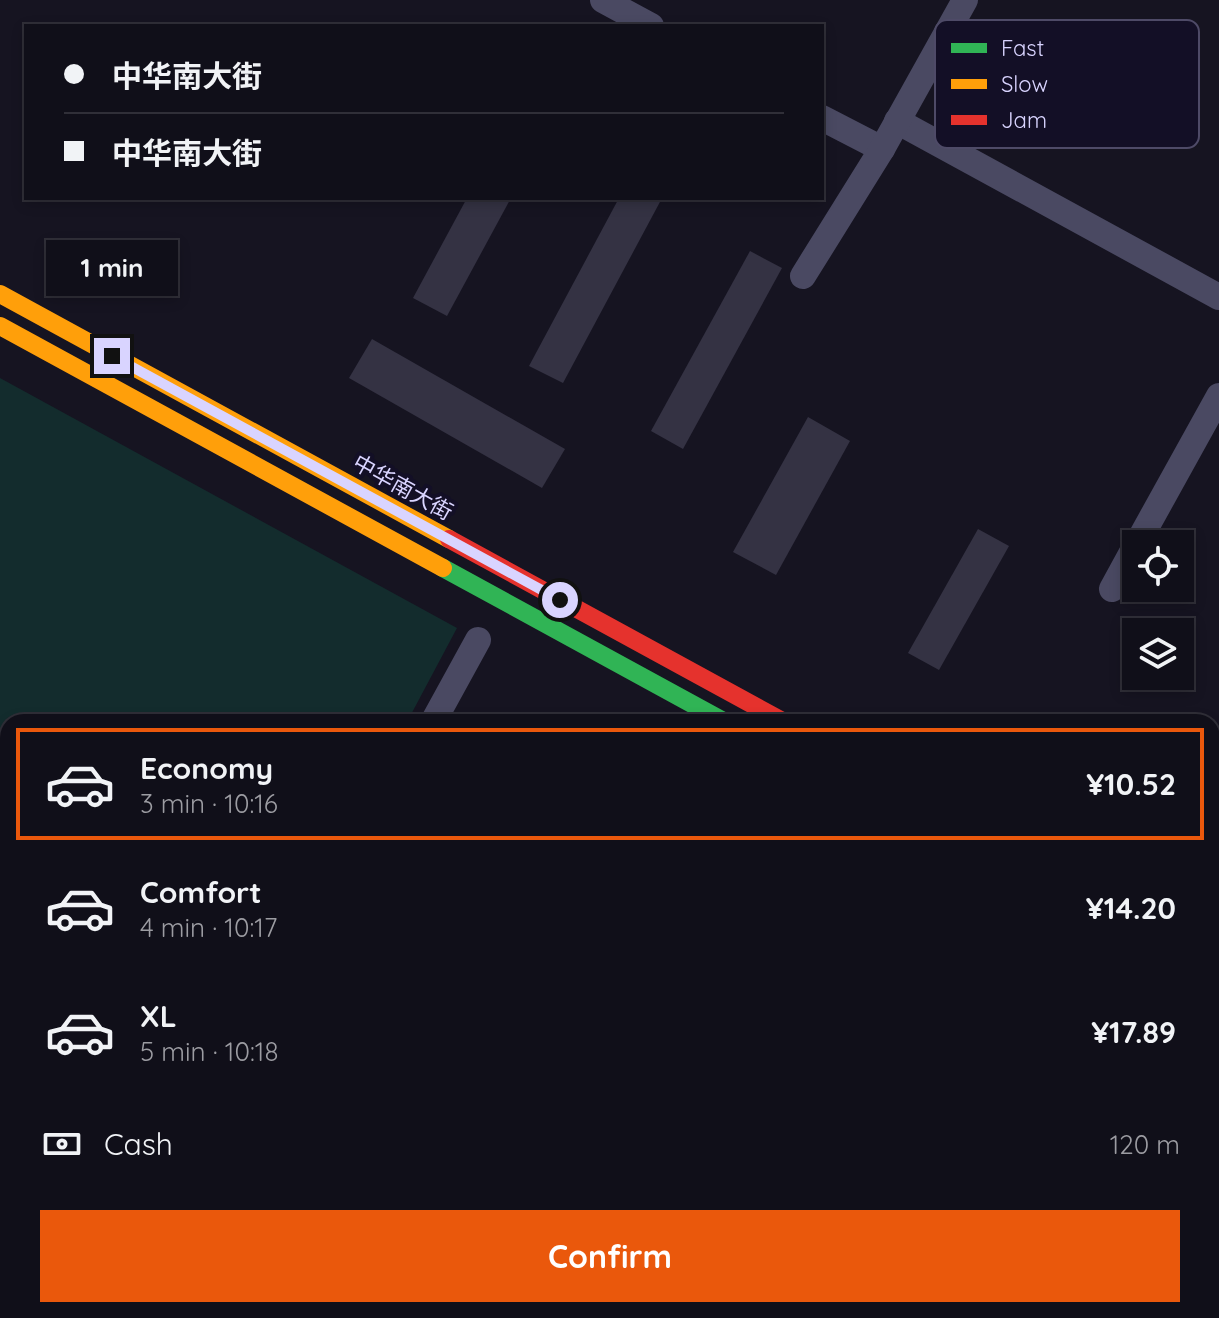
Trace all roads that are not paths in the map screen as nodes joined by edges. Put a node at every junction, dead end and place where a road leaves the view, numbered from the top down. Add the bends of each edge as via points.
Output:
1 (603, 0) edge
2 (965, 0) edge
3 (954, 20) edge
4 (647, 24) edge
5 (935, 53) edge
6 (824, 119) edge
7 (897, 121) junction
8 (935, 142) edge
9 (946, 148) edge
10 (882, 149) junction
11 (803, 276) dead end
12 (0, 294) edge
13 (1219, 297) edge
14 (0, 326) edge
15 (1219, 396) edge
16 (1144, 530) edge
17 (1122, 571) edge
18 (1112, 589) dead end
19 (478, 640) dead end
20 (437, 714) edge
21 (710, 714) edge
22 (769, 714) edge

1 - 4 street
2 - 3 street
5 - 7 street
6 - 10 street
7 - 8 street
7 - 10 street
9 - 13 street
10 - 11 street
12 - 22 main road, 中华南大街
14 - 21 main road
15 - 16 street
17 - 18 street
19 - 20 street

